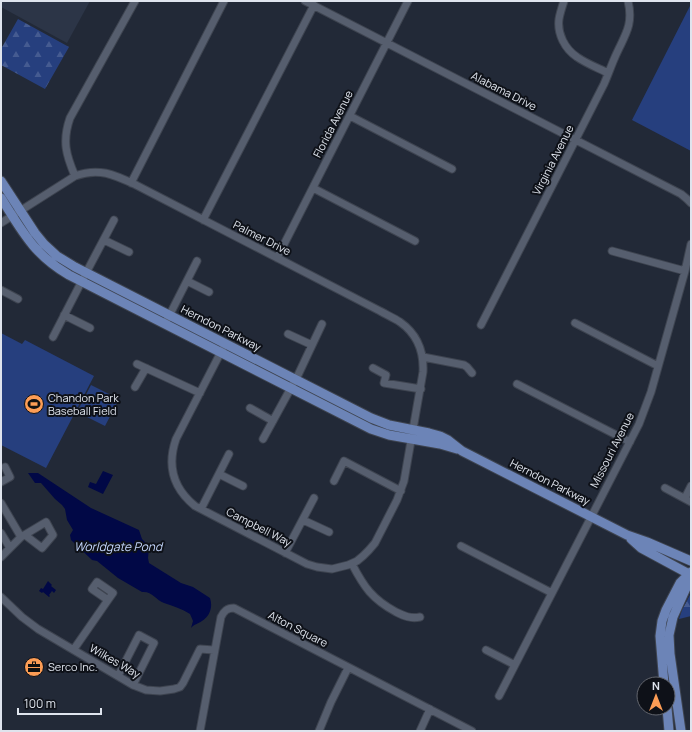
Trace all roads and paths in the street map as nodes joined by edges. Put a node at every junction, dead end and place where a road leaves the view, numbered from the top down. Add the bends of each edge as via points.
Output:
1 (134, 1) edge
2 (224, 1) edge
3 (305, 1) edge
4 (408, 1) edge
5 (564, 1) edge
6 (628, 1) edge
7 (314, 5) junction
8 (387, 43) junction
9 (608, 73) junction
10 (350, 116) junction
11 (576, 140) junction
12 (452, 169) dead end
13 (75, 176) junction
14 (1, 181) edge
15 (131, 183) junction
16 (313, 188) junction
17 (1, 198) edge
18 (691, 204) edge
19 (20, 211) junction
20 (12, 216) junction
21 (114, 220) dead end
22 (203, 220) junction
23 (1, 223) edge
24 (104, 240) junction
25 (415, 241) dead end
26 (691, 244) edge
27 (612, 251) dead end
28 (129, 252) dead end
29 (277, 258) junction
30 (197, 261) dead end
31 (685, 271) junction
32 (86, 273) junction
33 (187, 281) junction
34 (81, 282) junction
35 (1, 290) edge
36 (209, 292) dead end
37 (18, 299) dead end
38 (64, 315) junction
39 (169, 316) junction
40 (575, 323) dead end
41 (165, 324) junction
42 (322, 324) dead end
43 (481, 324) dead end
44 (90, 328) dead end
45 (288, 334) dead end
46 (53, 337) dead end
47 (225, 344) junction
48 (312, 345) junction
49 (220, 353) junction
50 (423, 358) junction
51 (137, 364) dead end
52 (658, 366) junction
53 (146, 368) junction
54 (373, 368) dead end
55 (472, 373) dead end
56 (295, 379) junction
57 (517, 384) dead end
58 (135, 387) dead end
59 (291, 388) junction
60 (420, 389) junction
61 (200, 393) junction
62 (250, 408) dead end
63 (273, 421) junction
64 (413, 430) junction
65 (263, 439) dead end
66 (412, 439) junction
67 (630, 442) junction
68 (462, 451) junction
69 (229, 454) dead end
70 (5, 468) dead end
71 (219, 474) junction
72 (334, 481) dead end
73 (1, 482) edge
74 (244, 486) dead end
75 (691, 486) edge
76 (665, 488) dead end
77 (401, 491) junction
78 (314, 498) dead end
79 (688, 500) edge
80 (1, 503) edge
81 (201, 509) junction
82 (591, 517) junction
83 (303, 520) junction
84 (329, 532) dead end
85 (1, 533) edge
86 (627, 535) junction
87 (461, 546) dead end
88 (10, 548) junction
89 (285, 553) junction
90 (1, 557) edge
91 (691, 561) edge
92 (352, 564) junction
93 (691, 574) edge
94 (691, 592) edge
95 (552, 593) junction
96 (1, 596) edge
97 (108, 600) dead end
98 (679, 602) junction
99 (420, 617) dead end
100 (74, 650) junction
101 (214, 650) junction
102 (486, 650) dead end
103 (515, 665) junction
104 (348, 668) junction
105 (118, 676) junction
106 (663, 676) edge
107 (133, 684) junction
108 (499, 696) dead end
109 (430, 709) junction
110 (668, 716) edge
111 (200, 731) edge
112 (318, 731) edge
113 (420, 731) edge
114 (472, 731) edge
115 (669, 731) edge
116 (680, 731) edge

1 - 13 street via 70,118 66,131 66,154
2 - 15 street
3 - 7 street, Alabama Drive
4 - 8 street, Florida Avenue
5 - 9 street via 559,19 563,42 578,58
6 - 9 street, Virginia Avenue via 630,24
7 - 8 street, Alabama Drive
7 - 22 street
8 - 10 street, Florida Avenue
8 - 11 street, Alabama Drive
9 - 11 street, Virginia Avenue
10 - 12 street
10 - 16 street, Florida Avenue
11 - 18 street, Alabama Drive via 681,194
11 - 43 street, Virginia Avenue
13 - 15 street, Palmer Drive via 104,172
13 - 19 street, Palmer Drive
14 - 19 main road, Herndon Parkway
15 - 22 street, Palmer Drive
16 - 25 street
16 - 29 street, Florida Avenue
17 - 20 main road, Herndon Parkway
19 - 20 street, Palmer Drive
19 - 32 main road, Herndon Parkway via 50,251
20 - 23 street, Palmer Drive
20 - 34 main road, Herndon Parkway via 42,256
21 - 24 street
22 - 29 street, Palmer Drive
24 - 28 street
24 - 32 street
26 - 31 street, Missouri Avenue
27 - 31 street
29 - 50 street, Palmer Drive via 399,321 412,333 421,348
30 - 33 street
31 - 52 street, Missouri Avenue
32 - 34 street
32 - 39 main road, Herndon Parkway
33 - 36 street
33 - 39 street
34 - 38 street
34 - 41 main road, Herndon Parkway
35 - 37 street
38 - 44 street
38 - 46 street
39 - 41 street
39 - 47 main road, Herndon Parkway
40 - 52 street
41 - 49 main road, Herndon Parkway
42 - 48 street
45 - 48 street
47 - 49 street, Campbell Way
47 - 56 main road, Herndon Parkway
48 - 56 street
49 - 59 main road, Herndon Parkway
49 - 61 street, Campbell Way
50 - 55 street via 464,365
50 - 60 street, Palmer Drive via 424,372
51 - 53 street
52 - 67 street, Missouri Avenue via 646,406
53 - 58 street
53 - 61 street
54 - 60 street via 386,375 384,383
56 - 59 street
56 - 64 main road, Herndon Parkway via 377,421
57 - 67 street
59 - 63 street
59 - 66 main road, Herndon Parkway via 370,429
60 - 64 street, Palmer Drive
61 - 81 street, Campbell Way via 176,439 172,464 179,488 188,501
62 - 63 street
63 - 65 street
64 - 66 street, Palmer Drive
64 - 68 main road, Herndon Parkway via 440,436
66 - 68 main road, Herndon Parkway
66 - 77 street, Campbell Way
67 - 82 street, Missouri Avenue
68 - 82 main road, Herndon Parkway
69 - 71 street
70 - 73 street via 10,477
71 - 74 street
71 - 81 street
72 - 77 street via 344,461
75 - 79 street
76 - 79 street
77 - 92 street, Campbell Way via 375,543
78 - 83 street
80 - 88 street via 23,536
81 - 89 street, Campbell Way
82 - 86 main road, Herndon Parkway
82 - 95 street, Missouri Avenue
83 - 84 street
83 - 89 street
85 - 88 street
86 - 91 main road, Herndon Parkway
86 - 93 main road, Herndon Parkway via 641,548
87 - 95 street
88 - 90 street
89 - 92 street, Campbell Way via 322,568
92 - 99 street via 365,587 378,601 404,616
93 - 98 main road
93 - 106 main road via 680,583 662,621 660,642
94 - 98 main road
95 - 103 street, Missouri Avenue
96 - 100 street, Wilkes Way via 38,629
97 - 100 street
98 - 116 main road via 673,617 669,642
100 - 105 street, Wilkes Way
101 - 104 street, Alton Square via 223,612 234,608
101 - 107 street, Wilkes Way via 200,649 180,687 158,691 146,690
101 - 111 street, Alton Square
102 - 103 street
103 - 108 street, Missouri Avenue
104 - 109 street, Alton Square
104 - 112 street
105 - 107 street, Wilkes Way
105 - 107 street via 139,635 154,643
109 - 113 street
109 - 114 street, Alton Square
110 - 115 main road

